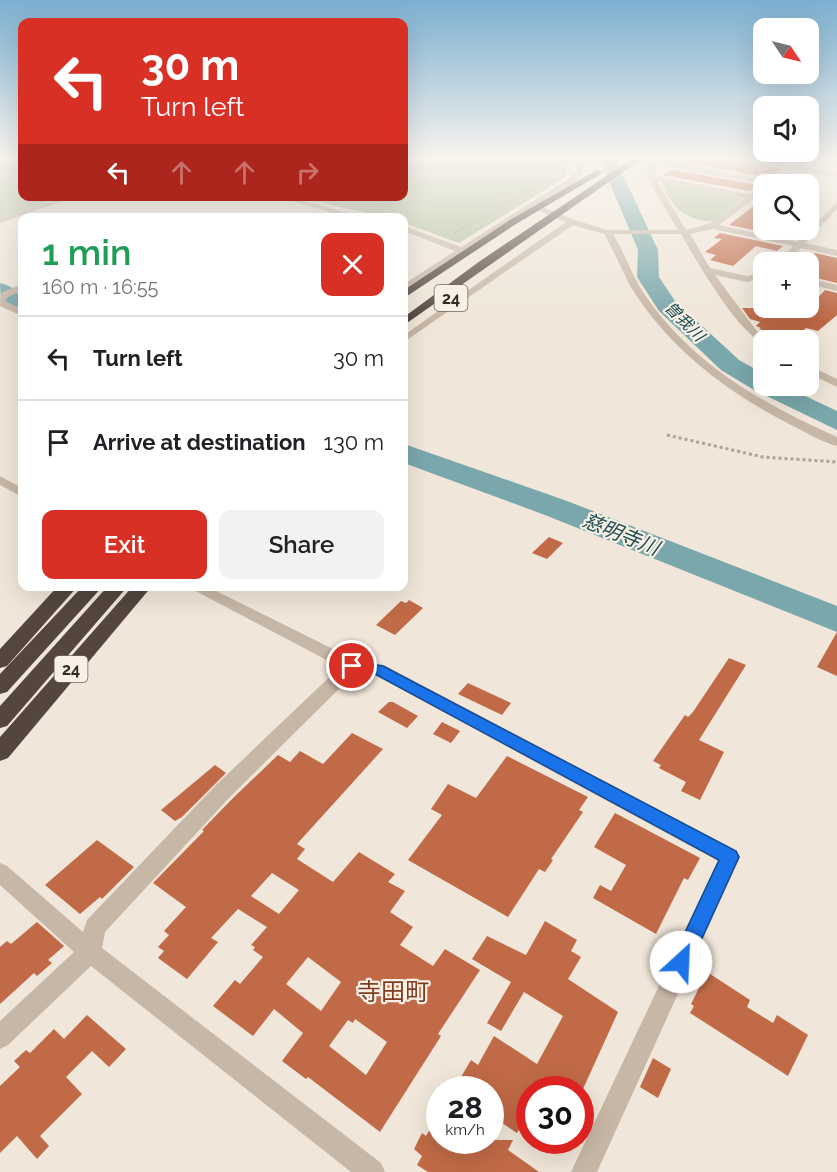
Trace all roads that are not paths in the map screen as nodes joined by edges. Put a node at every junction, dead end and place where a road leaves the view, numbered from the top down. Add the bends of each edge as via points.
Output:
1 (521, 213) edge
2 (531, 213) edge
3 (550, 213) edge
4 (550, 213) edge
5 (555, 213) edge
6 (572, 213) edge
7 (673, 213) edge
8 (730, 213) edge
9 (829, 213) edge
10 (18, 216) edge
11 (676, 217) junction
12 (0, 222) edge
13 (572, 222) junction
14 (713, 226) junction
15 (408, 230) edge
16 (609, 232) junction
17 (680, 232) junction
18 (798, 245) junction
19 (463, 252) junction
20 (792, 252) edge
21 (837, 253) edge
22 (707, 270) junction
23 (753, 278) edge
24 (0, 281) edge
25 (819, 284) edge
26 (408, 286) edge
27 (837, 288) edge
28 (14, 291) edge
29 (408, 293) edge
30 (408, 305) edge
31 (18, 311) edge
32 (408, 319) edge
33 (753, 333) edge
34 (408, 335) edge
35 (408, 335) edge
36 (819, 374) edge
37 (837, 384) edge
38 (836, 441) edge
39 (0, 480) edge
40 (18, 491) edge
41 (64, 591) edge
42 (89, 591) edge
43 (115, 591) edge
44 (139, 591) edge
45 (204, 591) edge
46 (0, 661) edge
47 (352, 666) junction
48 (0, 687) edge
49 (0, 720) edge
50 (0, 752) edge
51 (0, 872) edge
52 (90, 952) junction
53 (0, 1037) edge
54 (372, 1172) edge
55 (584, 1172) edge

1 - 19 street
2 - 19 highway, 24
3 - 30 highway
4 - 13 street
5 - 32 highway
6 - 34 highway, 24 via 500,261
7 - 11 street
8 - 14 street
9 - 18 street
10 - 12 street
11 - 14 street
11 - 17 street
13 - 16 street
13 - 35 street
14 - 17 street
14 - 18 street
15 - 19 street
16 - 17 street
16 - 38 street via 641,296 688,350 728,383 783,416
17 - 22 street
18 - 20 street
18 - 21 street
19 - 26 street
19 - 29 highway, 24
22 - 23 street
22 - 33 street
24 - 28 street
25 - 27 street
28 - 31 street via 1,298 2,304
36 - 37 street
39 - 40 street
41 - 46 highway
42 - 48 highway
43 - 49 highway
44 - 50 highway, 24
45 - 47 street
47 - 52 street via 222,792 95,927
47 - 55 street via 378,669 730,857
51 - 52 street
52 - 53 street
52 - 54 street

